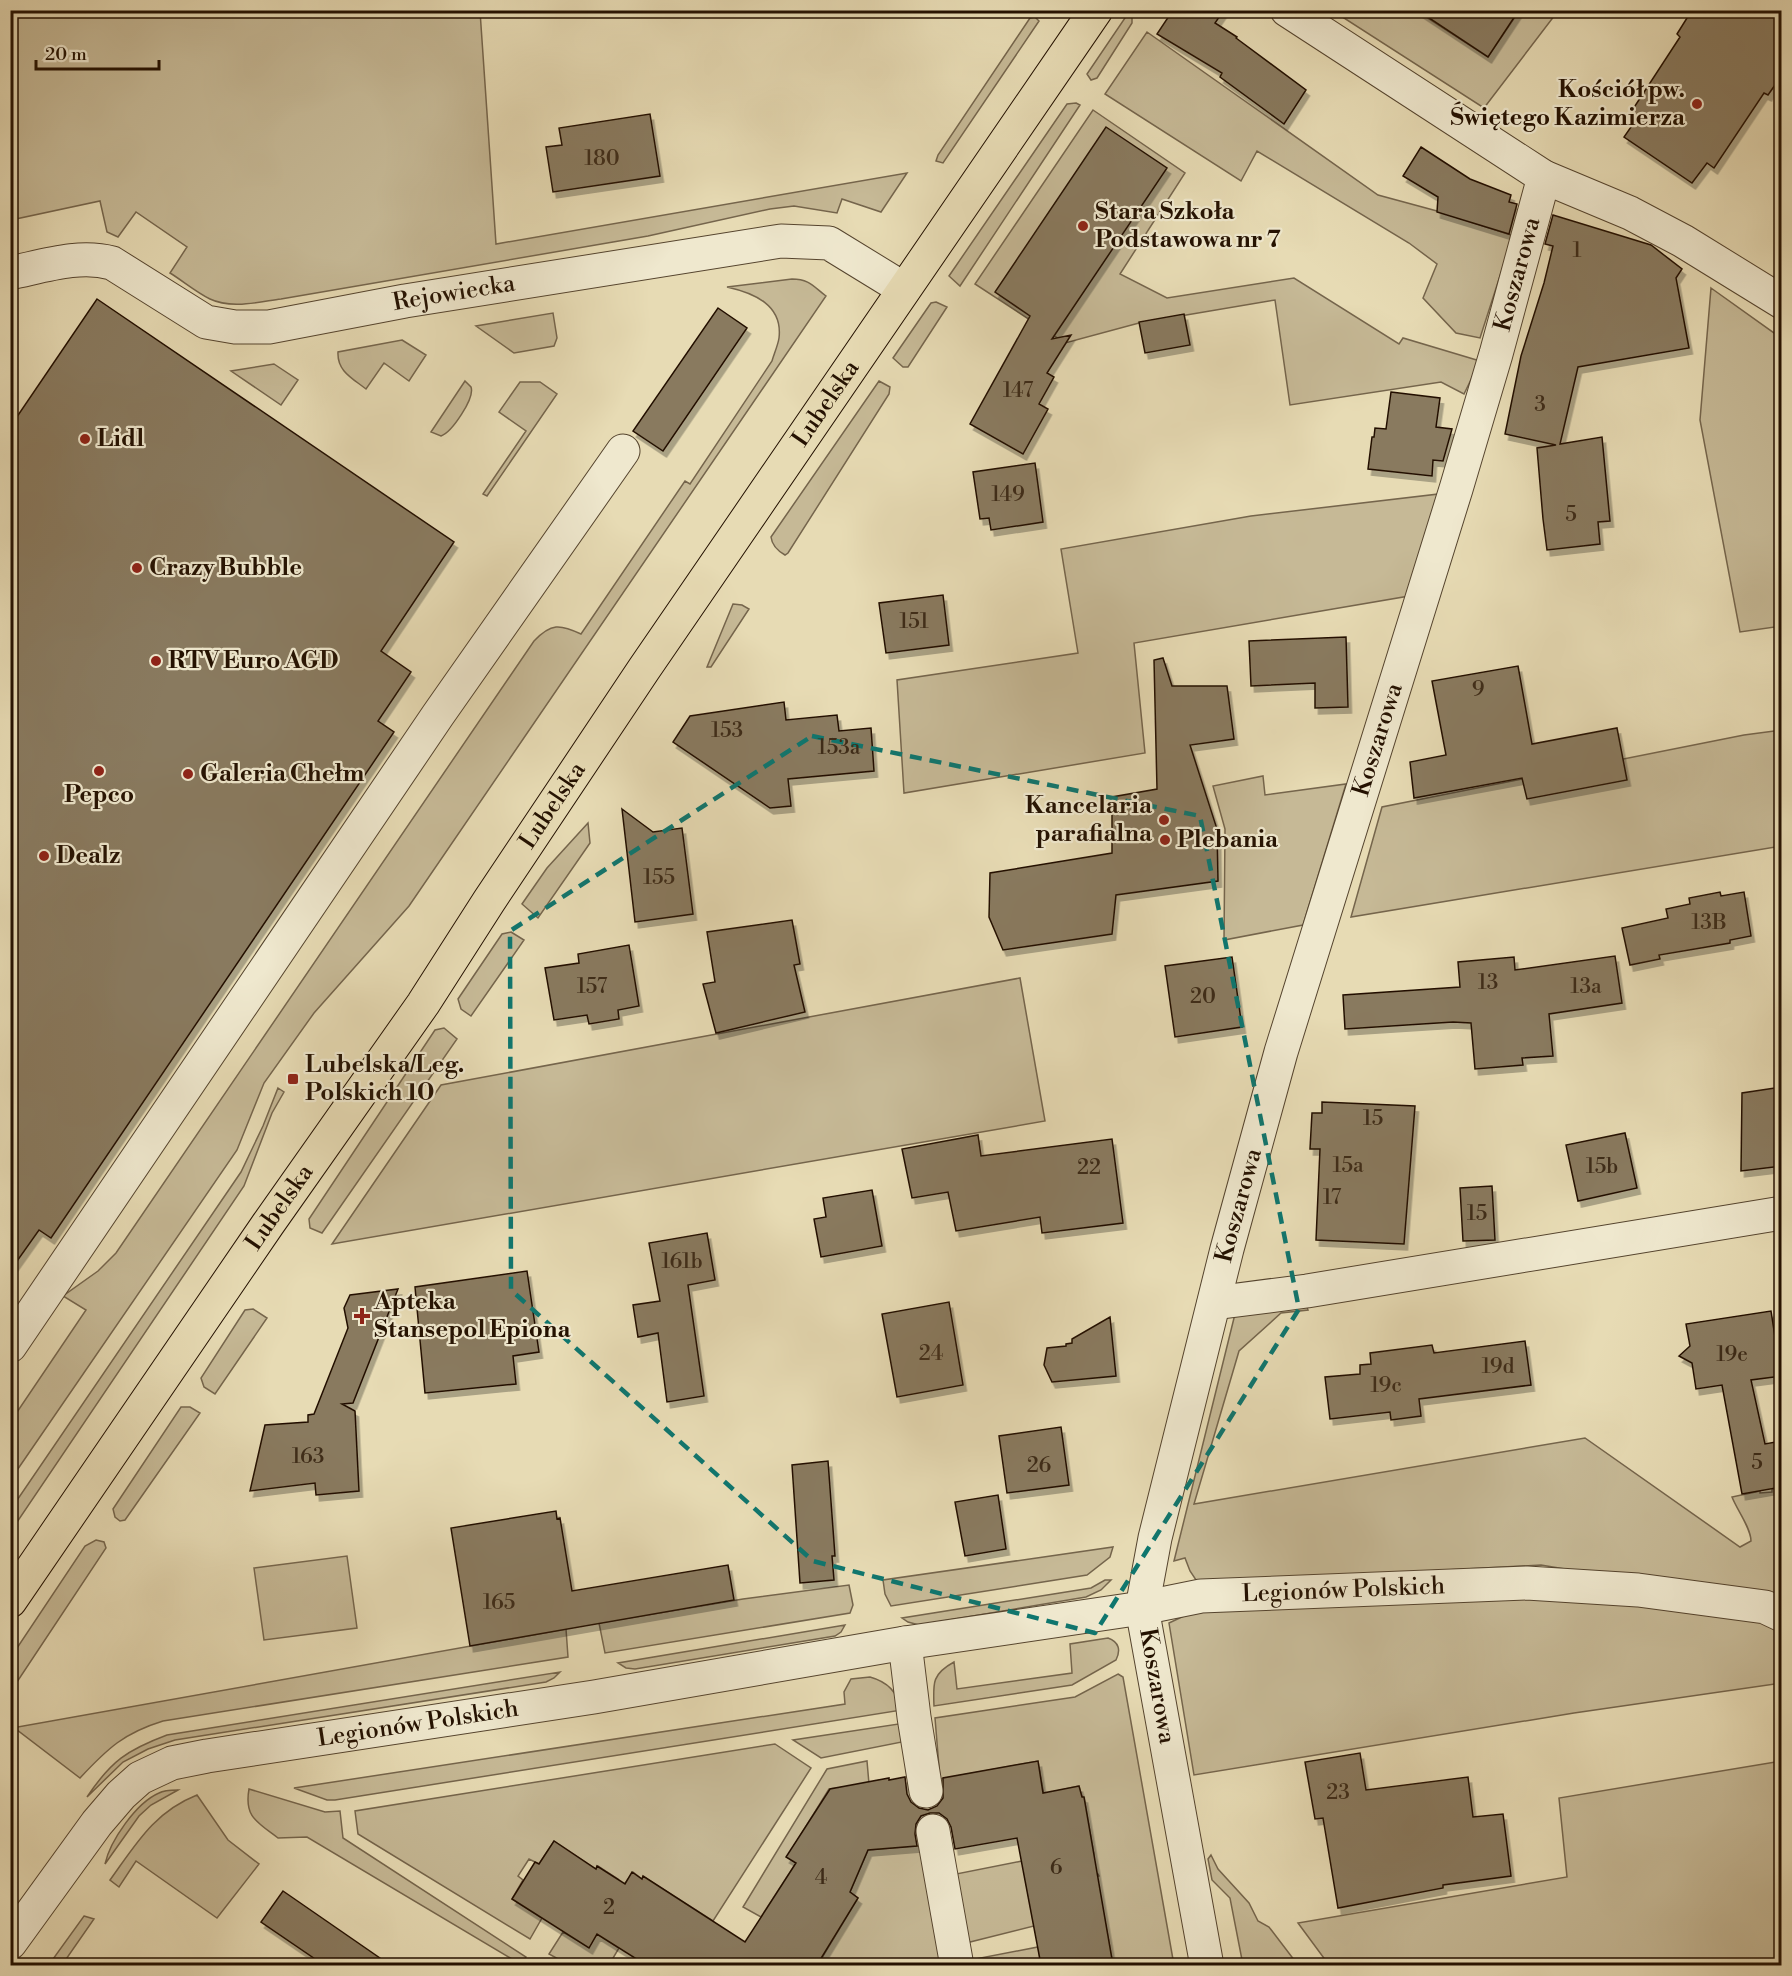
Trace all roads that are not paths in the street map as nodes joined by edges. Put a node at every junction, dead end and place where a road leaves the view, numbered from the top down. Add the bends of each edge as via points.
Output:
1 (1096, 10) edge
2 (1287, 10) edge
3 (1544, 177) junction
4 (15, 279) edge
5 (904, 289) junction
6 (1782, 302) edge
7 (622, 451) dead end
8 (1782, 1213) edge
9 (1214, 1303) junction
10 (10, 1346) edge
11 (10, 1601) edge
12 (1142, 1608) junction
13 (1782, 1615) edge
14 (905, 1643) junction
15 (926, 1791) dead end
16 (933, 1831) dead end
17 (10, 1943) edge
18 (957, 1965) edge
19 (1207, 1965) edge

1 - 5 main road, Lubelska
2 - 3 street
3 - 6 street via 1647,222
3 - 9 street, Koszarowa via 1456,489 1281,1052
4 - 5 street, Rejowiecka via 76,260 96,258 112,263 206,322 269,327 405,301 781,242 829,243
5 - 11 main road, Lubelska via 644,669 423,1004
7 - 10 street
8 - 9 street, Koszarowa
9 - 12 street, Koszarowa via 1155,1538
12 - 13 street, Legionów Polskich via 1202,1596 1527,1583 1638,1590 1765,1607
12 - 14 street, Legionów Polskich
12 - 19 street, Koszarowa
14 - 15 street
14 - 17 street, Legionów Polskich via 594,1697 172,1763 140,1778 121,1795
16 - 18 street

